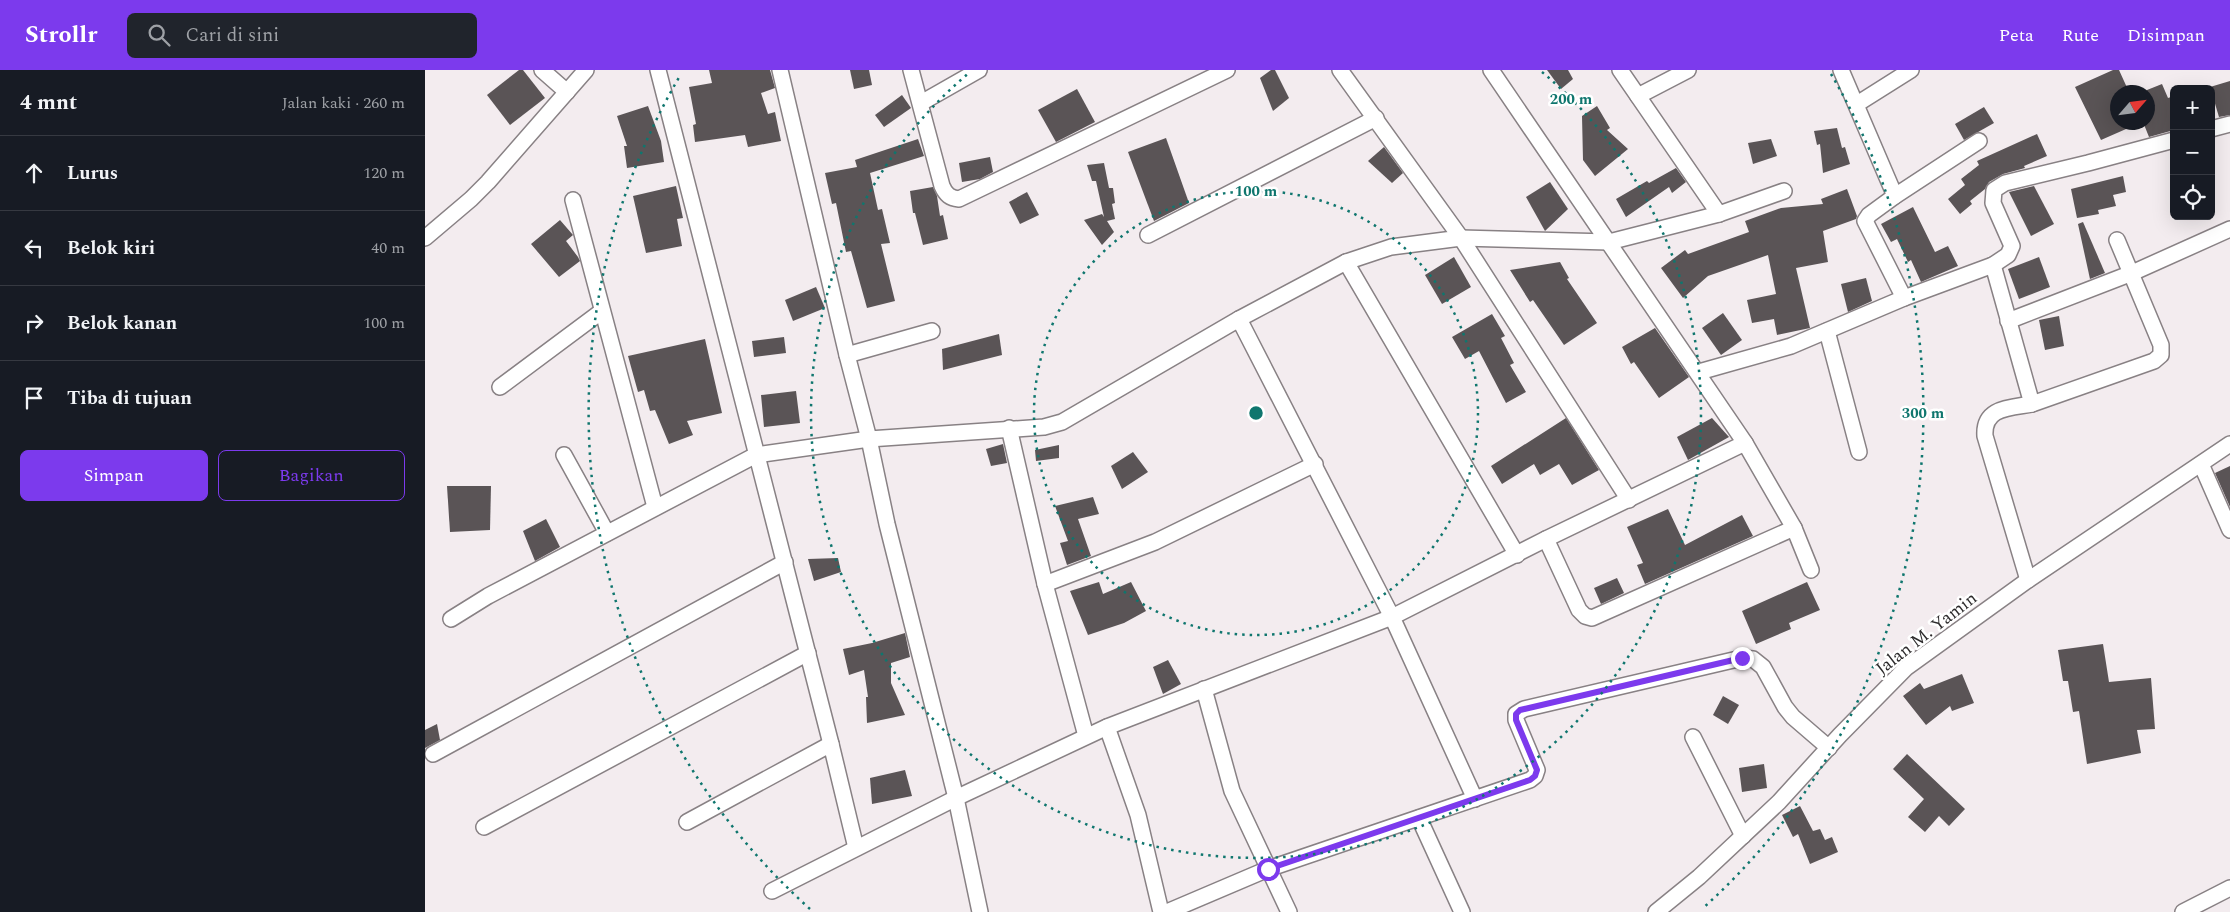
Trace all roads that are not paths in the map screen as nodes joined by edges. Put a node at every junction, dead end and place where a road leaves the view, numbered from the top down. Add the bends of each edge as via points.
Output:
1 (543, 70) edge
2 (586, 70) edge
3 (658, 70) edge
4 (780, 70) edge
5 (911, 70) edge
6 (979, 70) edge
7 (1227, 70) edge
8 (1340, 70) edge
9 (1491, 70) edge
10 (1619, 70) edge
11 (1689, 70) edge
12 (1841, 70) edge
13 (1911, 70) edge
14 (567, 92) junction
15 (1638, 96) junction
16 (921, 103) junction
17 (1857, 104) junction
18 (1376, 118) junction
19 (2230, 125) edge
20 (2215, 128) edge
21 (1979, 141) dead end
22 (2170, 141) edge
23 (1784, 191) dead end
24 (1895, 196) junction
25 (573, 200) dead end
26 (1719, 214) junction
27 (2230, 229) edge
28 (1148, 235) dead end
29 (425, 238) edge
30 (1461, 238) junction
31 (2117, 240) dead end
32 (1609, 242) junction
33 (1345, 262) junction
34 (1993, 265) junction
35 (2132, 274) junction
36 (1904, 298) junction
37 (602, 311) junction
38 (1239, 318) junction
39 (2008, 321) junction
40 (933, 331) dead end
41 (1827, 331) junction
42 (847, 355) junction
43 (1699, 372) junction
44 (500, 387) dead end
45 (2032, 404) junction
46 (1009, 428) junction
47 (869, 439) junction
48 (1745, 443) junction
49 (2230, 444) edge
50 (1859, 452) dead end
51 (564, 455) dead end
52 (756, 455) junction
53 (1315, 464) junction
54 (2201, 464) junction
55 (1629, 500) junction
56 (655, 507) junction
57 (1794, 528) junction
58 (2230, 530) edge
59 (607, 533) junction
60 (1546, 539) junction
61 (1517, 555) junction
62 (785, 562) junction
63 (1811, 570) dead end
64 (2028, 580) junction
65 (1045, 584) junction
66 (1392, 617) junction
67 (451, 619) dead end
68 (808, 653) junction
69 (1204, 689) junction
70 (1107, 727) junction
71 (1086, 736) junction
72 (1693, 738) dead end
73 (831, 744) junction
74 (1829, 748) junction
75 (433, 754) dead end
76 (956, 798) junction
77 (1475, 799) junction
78 (1419, 818) junction
79 (687, 822) dead end
80 (485, 827) dead end
81 (1743, 836) junction
82 (856, 848) junction
83 (1268, 869) junction
84 (2230, 888) edge
85 (772, 891) dead end
86 (1175, 910) edge
87 (980, 912) edge
88 (1161, 912) edge
89 (1289, 912) edge
90 (1462, 912) edge
91 (1657, 912) edge
92 (2183, 912) edge

1 - 14 street
2 - 14 street
3 - 52 street
4 - 42 street
5 - 16 street
6 - 16 street
7 - 16 street via 959,199 946,194 942,186
8 - 18 street
9 - 32 street
10 - 15 street
11 - 15 street
12 - 17 street
13 - 17 street
14 - 29 street via 488,182
15 - 26 street
17 - 24 street
18 - 28 street
18 - 30 street
19 - 20 street
21 - 24 street
22 - 34 street via 1999,187 1995,190 1993,204 2011,250
23 - 26 street
24 - 36 street via 1865,221
25 - 37 street
26 - 32 street
27 - 35 street
30 - 32 street
30 - 33 street via 1391,246
30 - 55 street
31 - 35 street
32 - 43 street
33 - 38 street
33 - 61 street
34 - 36 street
34 - 39 street
35 - 39 street
35 - 45 street via 2161,346 2161,355 2154,361
36 - 41 street
37 - 44 street
37 - 56 street
38 - 46 street via 1062,422
38 - 53 street
39 - 45 street
40 - 42 street
41 - 43 street via 1791,346
41 - 50 street
42 - 47 street
43 - 48 street
45 - 64 street via 1994,413 1984,426
46 - 47 street
46 - 65 street
47 - 52 street
47 - 76 street via 887,524
48 - 55 street
48 - 57 street
49 - 54 street, Jalan M. Yamin
51 - 59 street
52 - 56 street
52 - 62 street
53 - 65 street via 1155,542
53 - 66 street
54 - 58 street
54 - 64 street, Jalan M. Yamin
55 - 60 street
56 - 59 street
57 - 60 street via 1592,618 1579,610
57 - 63 street
59 - 67 street
60 - 61 street
61 - 66 street
62 - 68 street
62 - 75 street
64 - 74 street, Jalan M. Yamin via 1906,668
65 - 71 street
66 - 69 street
66 - 77 street
68 - 73 street
68 - 80 street
69 - 70 street
69 - 83 street via 1232,791
70 - 71 street
70 - 88 street via 1138,815
71 - 76 street
72 - 81 street
73 - 79 street
73 - 82 street
74 - 77 street via 1793,717 1763,667 1753,659 1742,658 1520,710 1516,720 1535,763 1535,776
74 - 81 street, Jalan M. Yamin
76 - 82 street
76 - 87 street
77 - 78 street
78 - 83 street
78 - 90 street
81 - 91 street, Jalan M. Yamin
82 - 85 street
83 - 86 street
83 - 89 street
84 - 92 street

